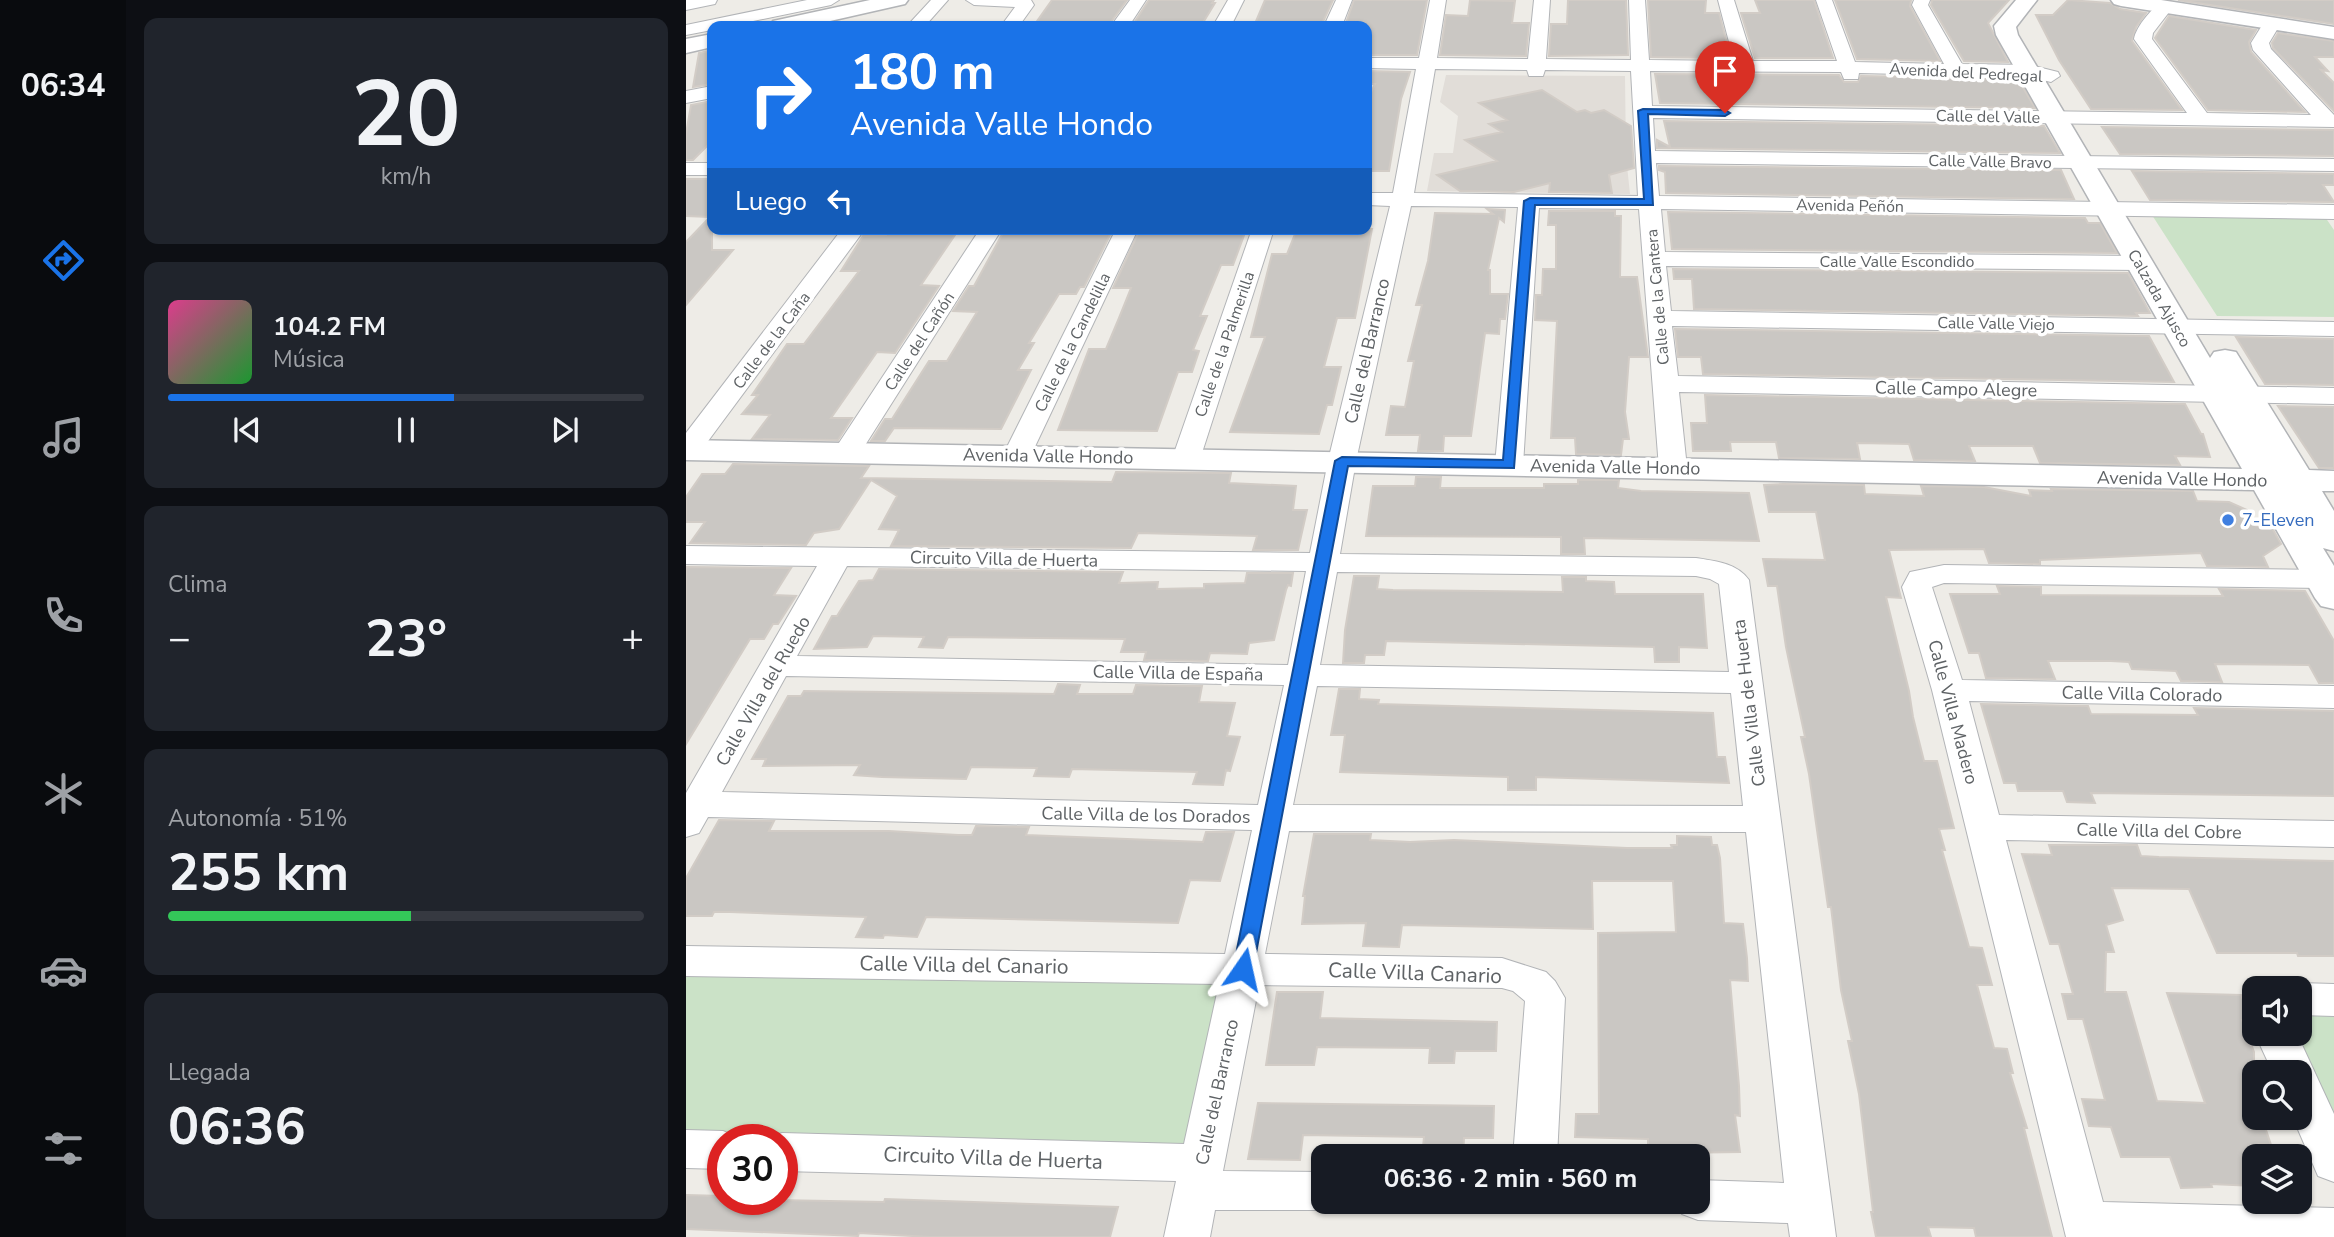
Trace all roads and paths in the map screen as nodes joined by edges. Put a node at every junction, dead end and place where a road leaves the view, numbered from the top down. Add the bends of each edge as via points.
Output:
1 (709, 0) edge
2 (759, 0) edge
3 (831, 0) edge
4 (898, 0) edge
5 (940, 0) edge
6 (974, 0) edge
7 (1138, 0) edge
8 (1236, 0) edge
9 (1344, 0) edge
10 (1438, 0) edge
11 (1542, 0) edge
12 (1637, 0) edge
13 (1727, 0) edge
14 (1824, 0) edge
15 (1922, 0) edge
16 (2027, 0) edge
17 (2049, 0) edge
18 (2121, 0) edge
19 (2195, 0) edge
20 (686, 5) edge
21 (2165, 7) junction
22 (783, 12) edge
23 (734, 21) edge
24 (921, 21) edge
25 (1014, 21) edge
26 (1123, 21) edge
27 (1225, 21) edge
28 (1336, 21) edge
29 (2334, 21) edge
30 (2272, 23) junction
31 (707, 26) edge
32 (686, 30) edge
33 (2334, 33) edge
34 (707, 42) edge
35 (686, 46) edge
36 (1372, 63) edge
37 (1745, 66) junction
38 (1427, 67) junction
39 (1537, 68) junction
40 (1640, 69) junction
41 (1956, 69) junction
42 (1372, 70) edge
43 (1849, 71) junction
44 (2038, 75) junction
45 (707, 93) edge
46 (686, 97) edge
47 (1643, 111) junction
48 (2066, 117) junction
49 (2201, 119) junction
50 (2330, 121) edge
51 (1645, 157) junction
52 (2092, 162) junction
53 (2334, 165) edge
54 (686, 169) edge
55 (707, 169) edge
56 (1372, 199) edge
57 (1402, 200) junction
58 (1530, 201) junction
59 (1649, 203) junction
60 (2120, 209) junction
61 (2332, 215) edge
62 (849, 235) edge
63 (987, 235) edge
64 (1124, 235) edge
65 (1261, 235) edge
66 (1654, 259) junction
67 (2139, 263) junction
68 (1659, 318) junction
69 (2176, 326) junction
70 (2205, 327) junction
71 (2334, 329) edge
72 (1665, 384) junction
73 (2232, 395) junction
74 (2334, 396) edge
75 (686, 450) edge
76 (847, 453) junction
77 (1017, 455) junction
78 (1186, 459) junction
79 (1342, 461) junction
80 (1509, 465) junction
81 (1673, 468) junction
82 (2283, 481) junction
83 (2334, 481) edge
84 (2334, 540) edge
85 (686, 555) edge
86 (838, 556) junction
87 (1322, 563) junction
88 (2328, 588) edge
89 (778, 666) junction
90 (1302, 676) junction
91 (1747, 683) junction
92 (1949, 690) junction
93 (2334, 697) edge
94 (692, 814) edge
95 (1271, 818) junction
96 (1763, 820) junction
97 (1984, 827) junction
98 (2334, 834) edge
99 (686, 961) edge
100 (1243, 969) junction
101 (2312, 999) edge
102 (2334, 1000) edge
103 (2312, 1113) edge
104 (1536, 1144) edge
105 (686, 1149) edge
106 (707, 1150) edge
107 (798, 1153) edge
108 (2334, 1163) edge
109 (1200, 1177) junction
110 (1311, 1190) edge
111 (1710, 1202) edge
112 (1811, 1221) edge
113 (2334, 1227) edge
114 (2087, 1230) edge
115 (1187, 1237) edge

1 - 20 street
2 - 22 street
3 - 22 street
4 - 22 street
5 - 24 street
6 - 25 street via 1025,3
7 - 26 street
8 - 27 street
9 - 28 street
10 - 38 street, Calle del Barranco
11 - 39 street
12 - 40 street, Calle de la Cantera
13 - 37 street
14 - 43 street
15 - 41 street via 1930,27
16 - 44 street, Calzada Ajusco via 2005,26
17 - 44 street, Calzada Ajusco via 2025,28
18 - 21 street
19 - 29 street
21 - 30 street
21 - 49 street via 2143,39
22 - 23 street
30 - 33 street
30 - 50 street via 2260,43 2262,50
31 - 32 street
34 - 35 street
36 - 38 street, Avenida del Pedregal
37 - 40 street, Avenida del Pedregal
37 - 43 street, Avenida del Pedregal
38 - 39 street, Avenida del Pedregal
38 - 42 street, Avenida del Pedregal
38 - 57 street, Calle del Barranco
39 - 40 street, Avenida del Pedregal
40 - 43 street, Avenida del Pedregal
40 - 47 street, Calle de la Cantera
41 - 43 street, Avenida del Pedregal
41 - 44 street, Avenida del Pedregal
43 - 44 street, Avenida del Pedregal
44 - 48 street, Calzada Ajusco
45 - 46 street
47 - 48 street, Calle del Valle
47 - 51 street, Calle de la Cantera
48 - 49 street, Calle del Valle
48 - 52 street, Calzada Ajusco
49 - 50 street, Calle del Valle
51 - 52 street, Calle Valle Bravo
51 - 59 street, Calle de la Cantera
52 - 53 street, Calle Valle Bravo
52 - 60 street, Calzada Ajusco
54 - 55 street
56 - 57 street, Avenida Peñón
57 - 58 street, Avenida Peñón
57 - 79 street, Calle del Barranco
58 - 59 street, Avenida Peñón
58 - 80 street
59 - 60 street, Avenida Peñón
59 - 66 street, Calle de la Cantera
60 - 61 street, Avenida Peñón
60 - 67 street, Calzada Ajusco
60 - 70 street, Calzada Ajusco
62 - 75 street, Calle de la Caña
63 - 76 street, Calle del Cañón
64 - 77 street, Calle de la Candelilla
65 - 78 street, Calle de la Palmerilla
66 - 67 street, Calle Valle Escondido
66 - 68 street, Calle de la Cantera
67 - 69 street, Calzada Ajusco
68 - 69 street, Calle Valle Viejo
68 - 72 street, Calle de la Cantera
69 - 70 street, Calle Valle Viejo
69 - 73 street, Calzada Ajusco
70 - 71 street, Calle Valle Viejo
70 - 73 street, Calzada Ajusco
72 - 73 street, Calle Campo Alegre
72 - 81 street, Calle de la Cantera
73 - 74 street, Calle Campo Alegre
73 - 82 street, Calzada Ajusco
75 - 76 street, Avenida Valle Hondo
76 - 77 street, Avenida Valle Hondo
77 - 78 street, Avenida Valle Hondo
78 - 79 street, Avenida Valle Hondo
79 - 80 street, Avenida Valle Hondo
79 - 87 street, Calle del Barranco
80 - 81 street, Avenida Valle Hondo
81 - 82 street, Avenida Valle Hondo
82 - 83 street, Avenida Valle Hondo
82 - 84 street, Calzada Ajusco
82 - 88 street, Calzada Ajusco
85 - 86 street, Circuito Villa de Huerta
86 - 87 street, Circuito Villa de Huerta
86 - 89 street, Calle Villa del Ruedo
87 - 90 street, Calle del Barranco
87 - 91 street, Calle Villa de Huerta via 1696,567 1719,571 1734,580
88 - 92 street, Calle Villa Madero via 1930,575 1917,587
89 - 90 street, Calle Villa de España
89 - 94 street, Calle Villa del Ruedo
90 - 91 street, Calle Villa de España
90 - 95 street, Calle del Barranco
91 - 96 street, Calle Villa de Huerta
92 - 93 street, Calle Villa Colorado
92 - 97 street, Calle Villa Madero
94 - 95 street, Calle Villa de los Dorados
95 - 96 street, Calle Villa de los Dorados
95 - 100 street, Calle del Barranco
96 - 112 street, Calle Villa de Huerta
97 - 98 street, Calle Villa del Cobre
97 - 114 street, Calle Villa Madero
99 - 100 street, Calle Villa del Canario
100 - 104 street, Calle Villa Canario via 1502,973 1538,986 1545,998
100 - 109 street, Calle del Barranco
101 - 102 street
103 - 108 street
105 - 106 street
107 - 109 street, Circuito Villa de Huerta
109 - 110 street, Circuito Villa de Huerta
109 - 115 street, Calle del Barranco
111 - 112 street
113 - 114 street

